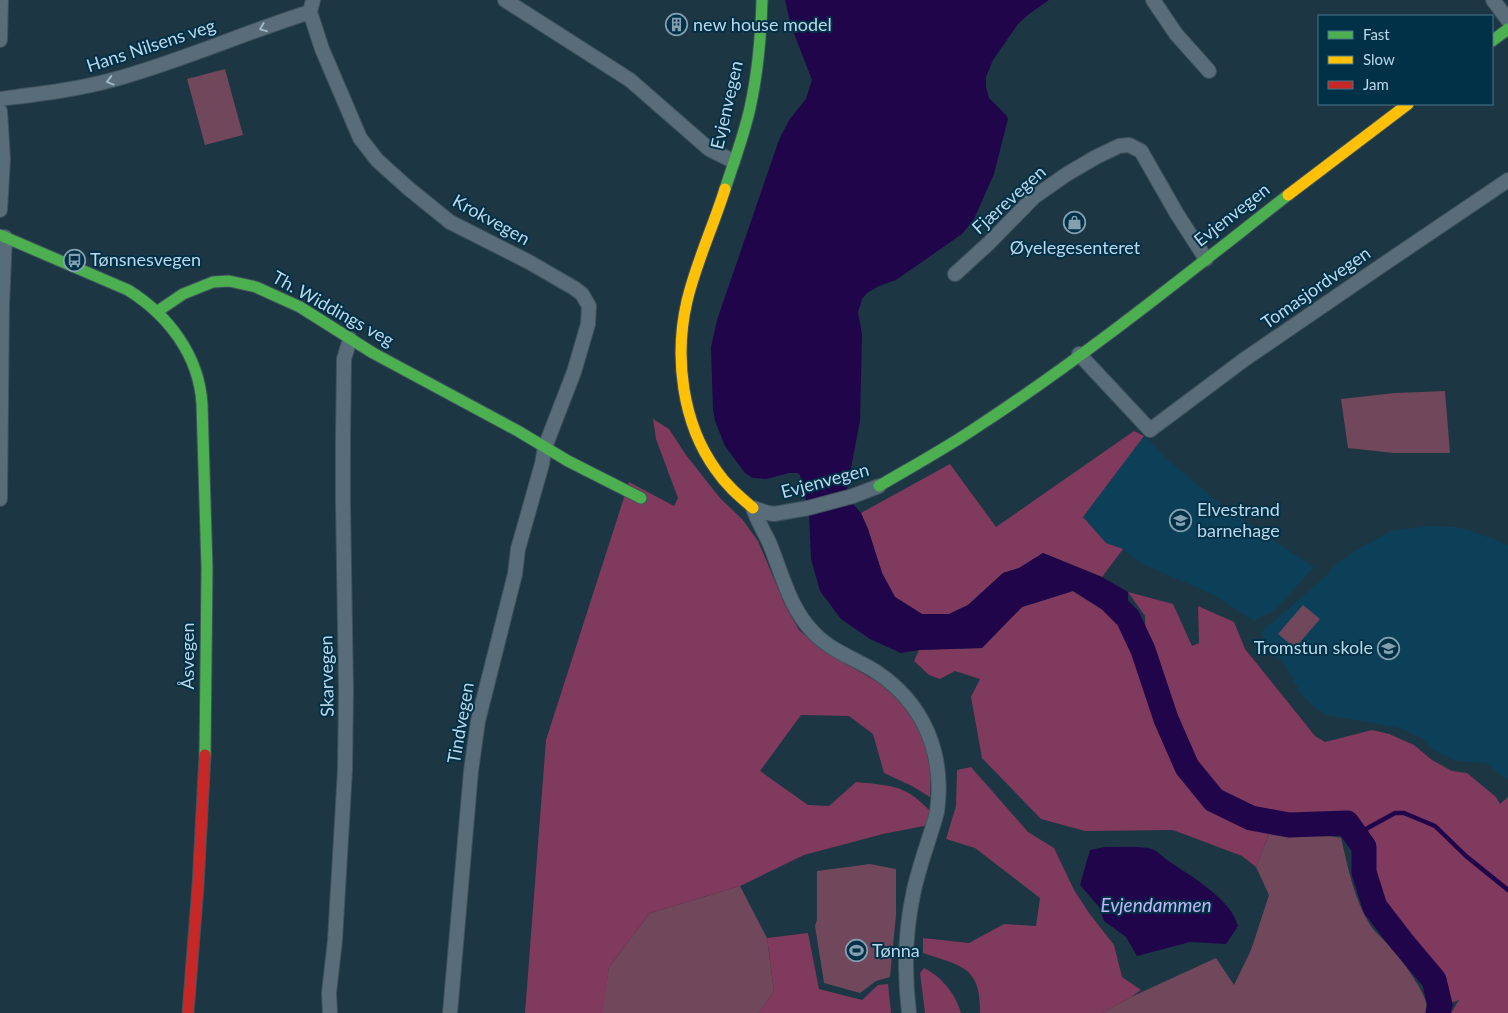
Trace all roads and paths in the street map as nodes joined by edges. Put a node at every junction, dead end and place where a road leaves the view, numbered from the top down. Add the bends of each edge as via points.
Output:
1 (2, 0) edge
2 (506, 0) edge
3 (762, 0) edge
4 (1153, 0) edge
5 (1493, 0) edge
6 (311, 6) edge
7 (1508, 20) edge
8 (1508, 29) edge
9 (0, 40) edge
10 (1493, 40) edge
11 (1209, 71) dead end
12 (0, 99) edge
13 (1407, 105) edge
14 (0, 111) edge
15 (733, 161) junction
16 (1508, 180) edge
17 (0, 210) edge
18 (3, 236) edge
19 (1206, 258) junction
20 (955, 274) dead end
21 (158, 312) junction
22 (350, 339) junction
23 (1079, 354) junction
24 (545, 446) junction
25 (879, 486) joint
26 (641, 498) dead end
27 (0, 499) edge
28 (753, 508) junction
29 (188, 1013) edge
30 (330, 1013) edge
31 (450, 1013) edge
32 (909, 1013) edge

1 - 9 street
2 - 15 street via 630,80 709,149
3 - 15 street, Evjenvegen via 752,95
4 - 11 street via 1176,34
5 - 7 street
6 -> 12 street, Hans Nilsens veg via 197,53 112,80 77,89
6 - 24 street, Krokvegen via 322,49 356,131 377,160 450,222 534,265 578,291 586,300 590,312 586,332
8 - 10 street
13 - 19 street, Evjenvegen
14 - 17 street via 3,159
15 - 28 street, Evjenvegen via 687,303 682,330 682,368 687,403 698,440 718,474
16 - 23 street, Tomasjordvegen via 1246,359 1150,430
18 - 21 street via 128,290
18 - 27 street
19 - 20 street, Fjærevegen via 1140,151 1124,145 1096,157 1042,191
19 - 23 street, Evjenvegen via 1171,288
21 - 22 street, Th. Widdings veg via 175,298 204,285 220,281 238,282 283,299
21 - 29 street, Åsvegen via 186,349 196,372 202,400 207,654 200,846
22 - 24 street, Th. Widdings veg
22 - 30 street, Skarvegen via 344,359 345,762
23 - 25 street, Evjenvegen via 997,415
24 - 26 street, Th. Widdings veg
24 - 31 street, Tindvegen via 474,740
25 - 28 street, Evjenvegen via 853,496 774,514
28 - 32 street via 801,618 826,645 874,671 901,692 916,709 933,746 938,799 908,927 906,976

